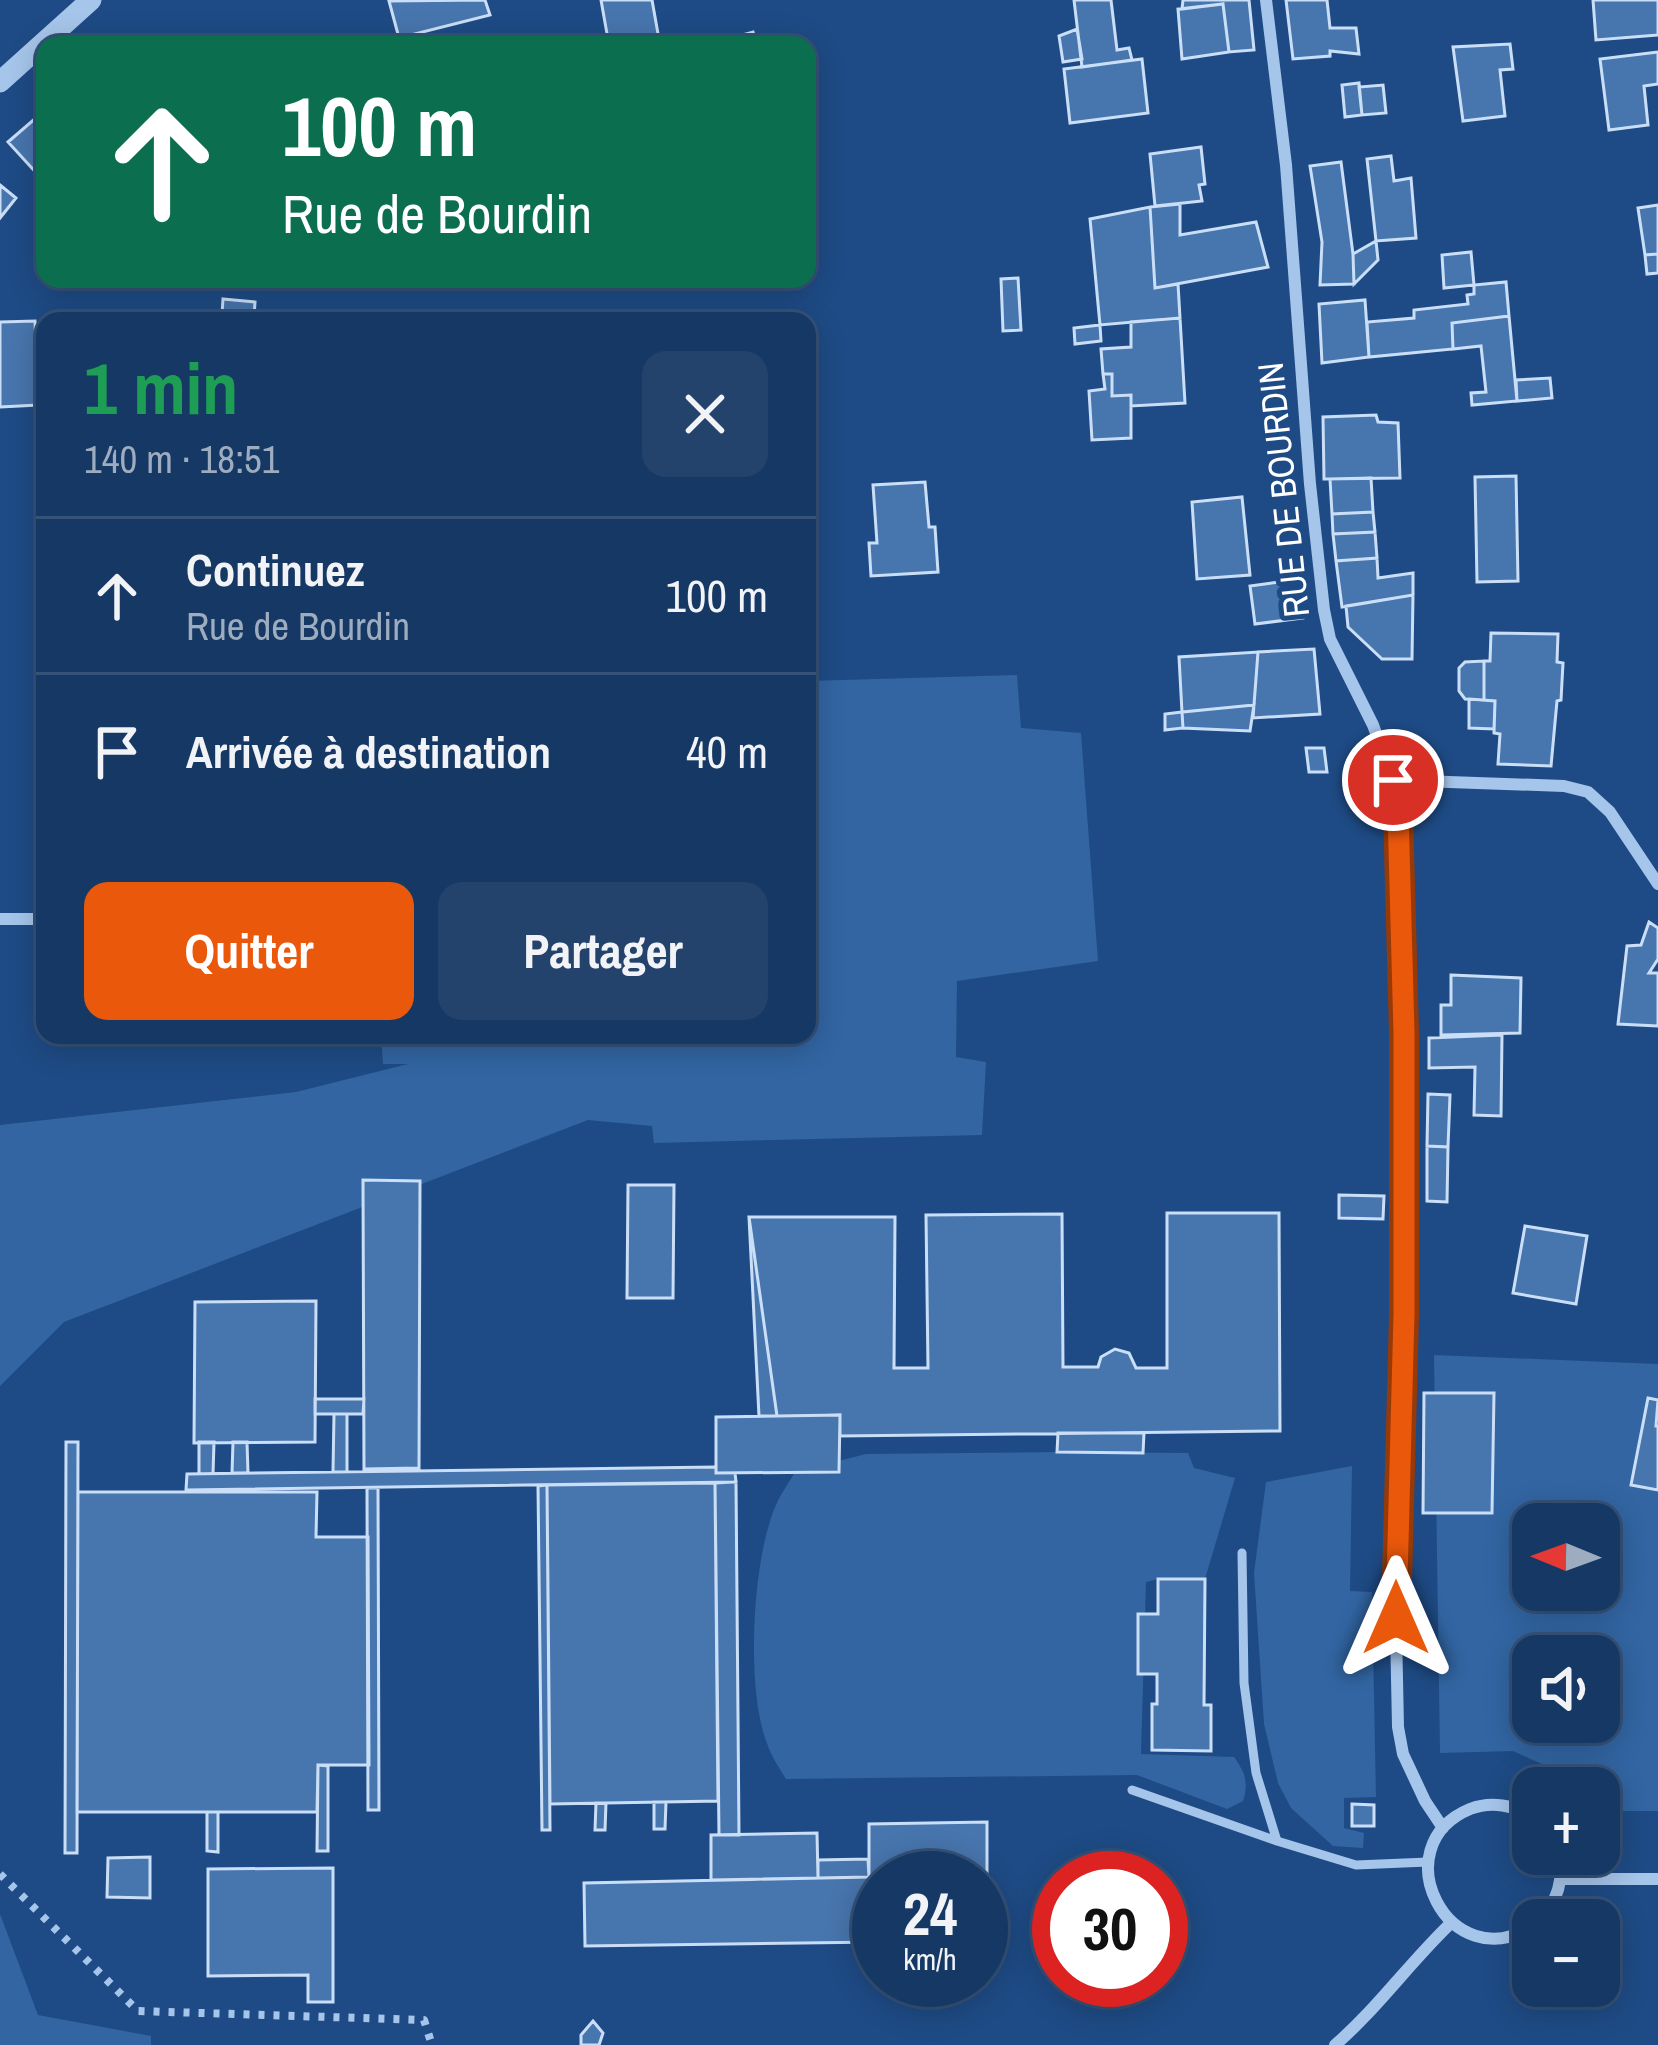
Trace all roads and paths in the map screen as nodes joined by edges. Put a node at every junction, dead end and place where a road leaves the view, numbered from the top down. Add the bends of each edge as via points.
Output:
1 (91, 0) edge
2 (1266, 0) edge
3 (51, 36) edge
4 (36, 50) edge
5 (0, 82) edge
6 (1393, 780) junction
7 (1658, 884) edge
8 (0, 919) edge
9 (36, 919) edge
10 (1242, 1553) dead end
11 (1132, 1790) dead end
12 (1512, 1807) edge
13 (1443, 1828) junction
14 (1277, 1841) junction
15 (1428, 1862) junction
16 (0, 1874) edge
17 (1561, 1875) edge
18 (1658, 1879) edge
19 (1562, 1880) junction
20 (1556, 1899) edge
21 (1451, 1923) junction
22 (1512, 1936) edge
23 (432, 2045) edge
24 (1335, 2045) edge

1 - 3 street
2 - 6 street, RUE DE BOURDIN via 1324,610
4 - 5 street
6 - 7 street via 1588,792
6 - 13 street, RUE DE BOURDIN via 1404,1033 1398,1727 1403,1754
8 - 9 street
10 - 14 lane via 1244,1683 1256,1773
11 - 14 lane
12 - 13 street via 1479,1806
13 - 15 street
14 - 15 lane via 1356,1865
15 - 21 street via 1429,1885
16 - 23 path via 138,2011 424,2020
17 - 19 street
18 - 19 street
19 - 20 street
21 - 22 street via 1489,1939
21 - 24 street

